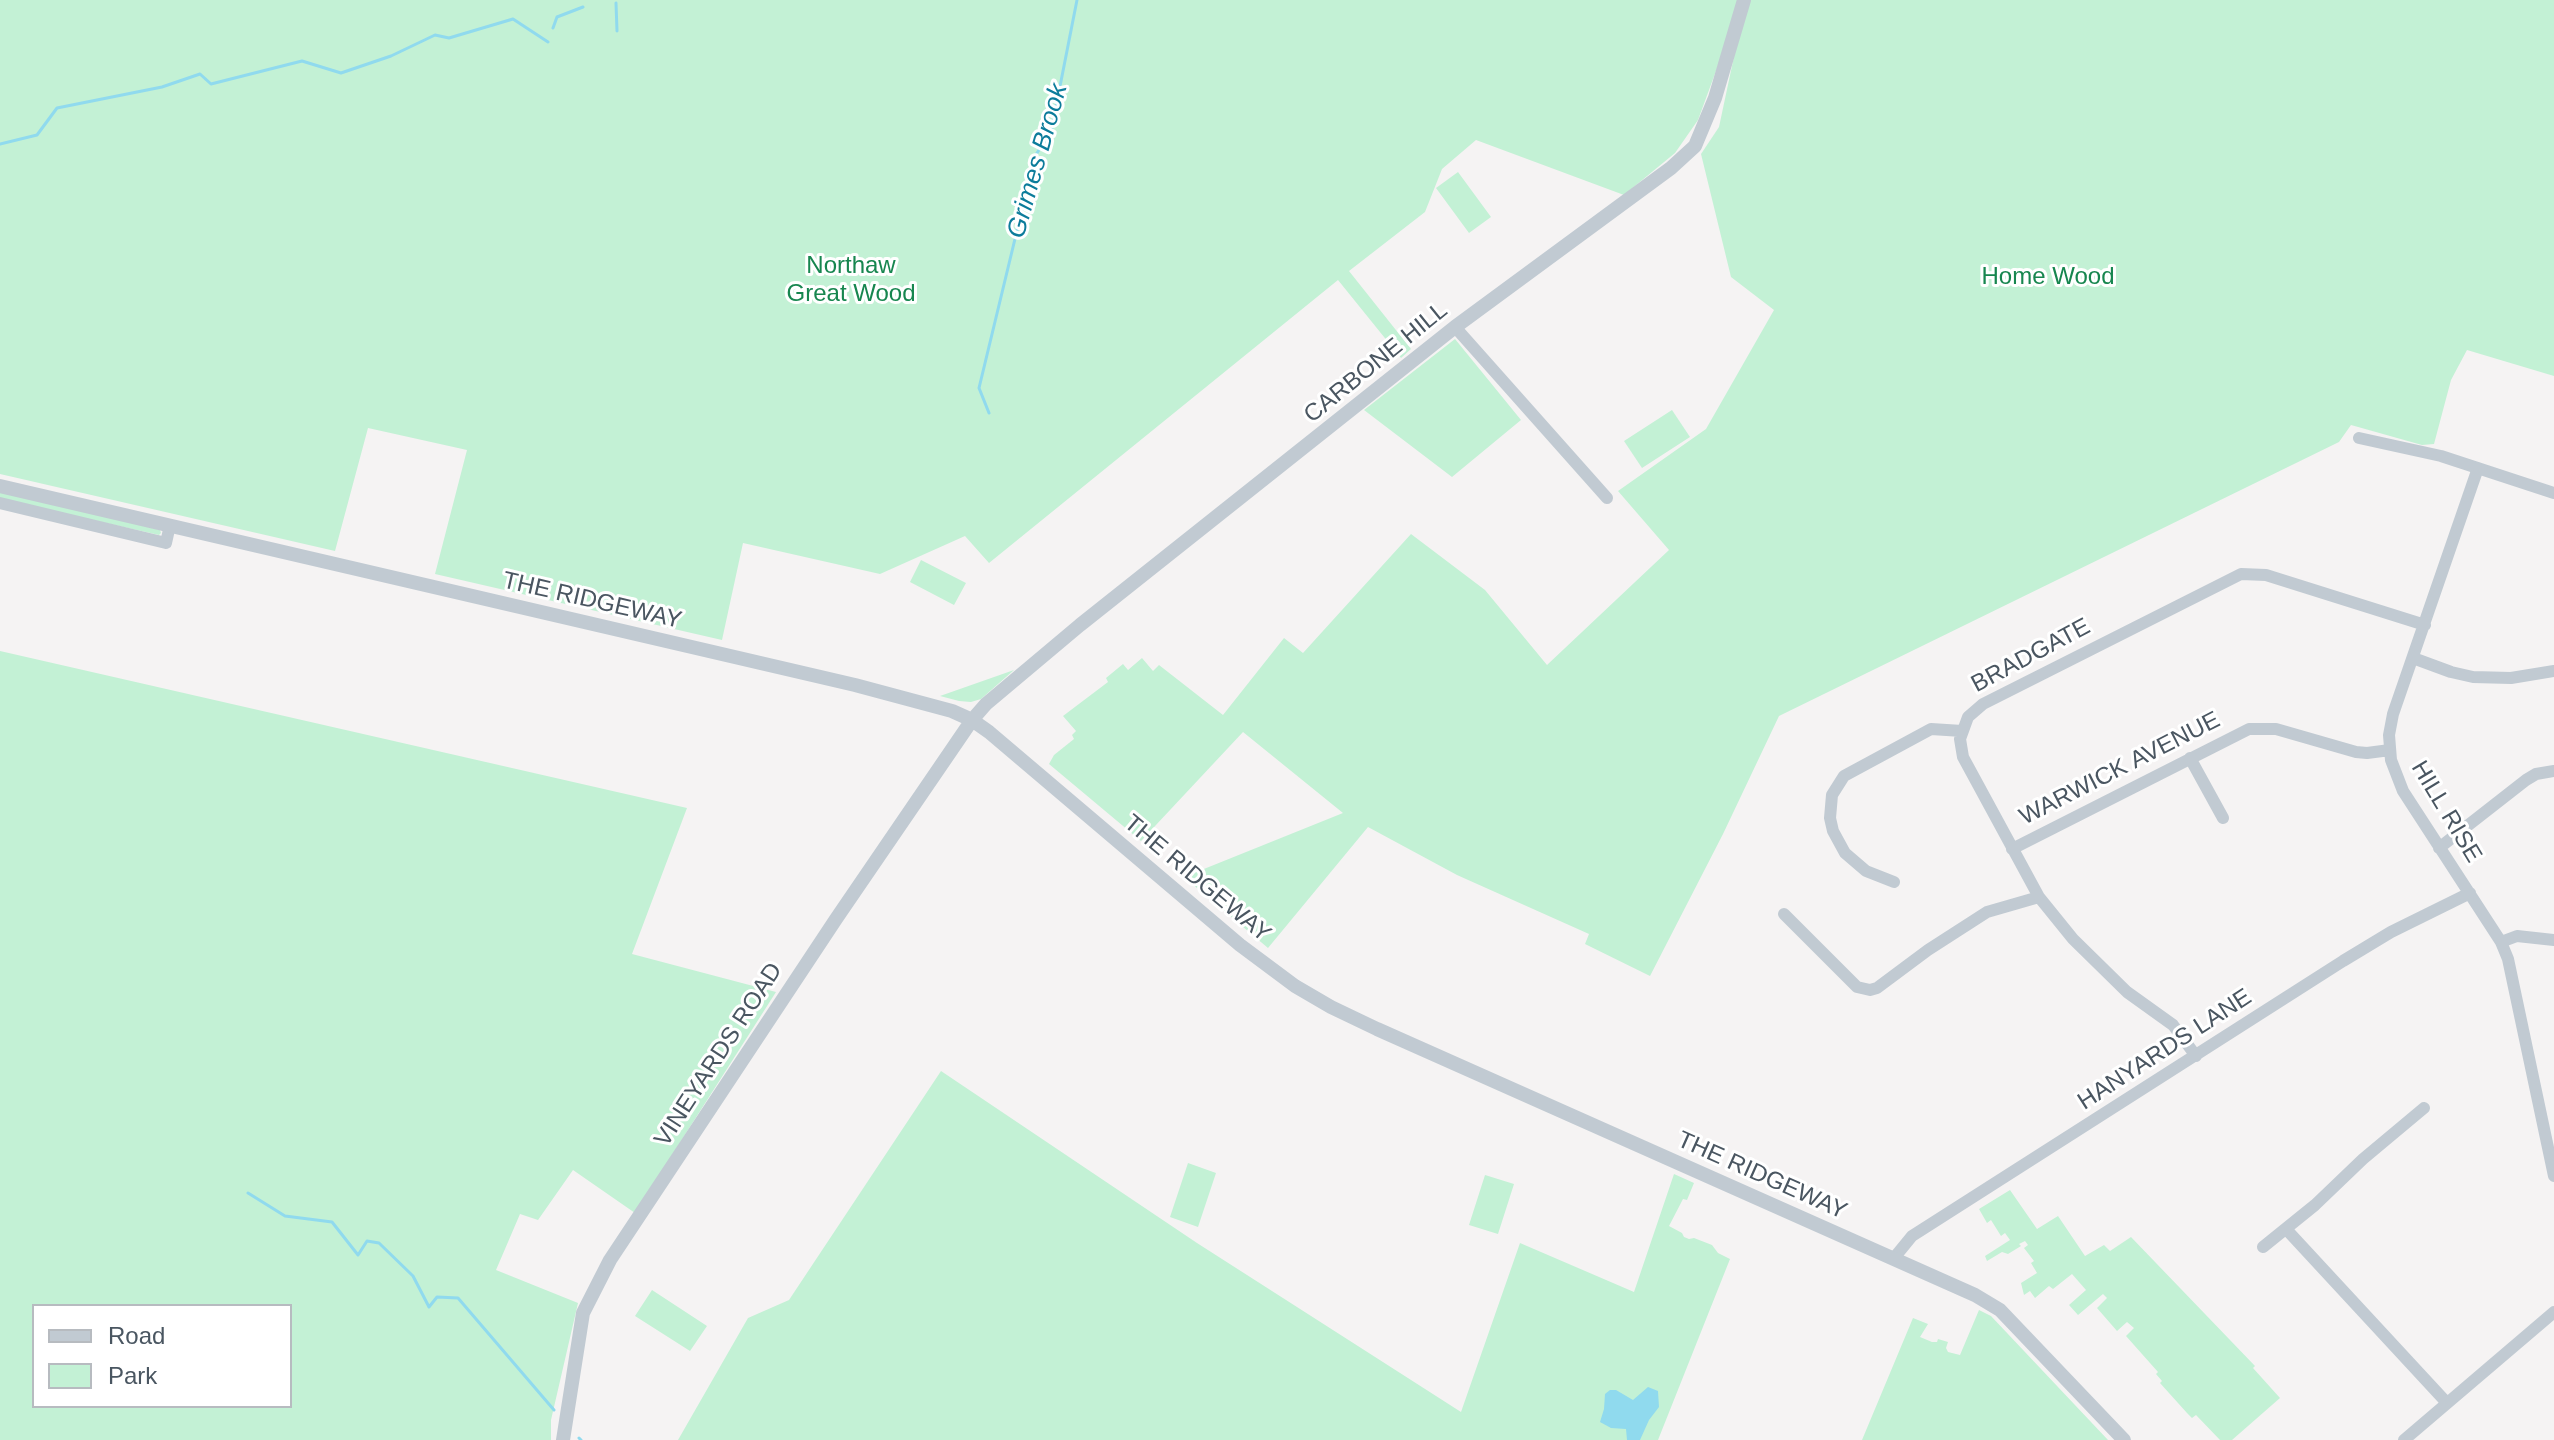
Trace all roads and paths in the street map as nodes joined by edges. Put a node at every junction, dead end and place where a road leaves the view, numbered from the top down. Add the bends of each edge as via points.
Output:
1 (1744, 0) edge
2 (1455, 327) junction
3 (2359, 438) dead end
4 (2478, 468) junction
5 (0, 486) edge
6 (2554, 493) edge
7 (1607, 498) dead end
8 (0, 503) edge
9 (170, 525) junction
10 (2425, 625) junction
11 (2413, 658) junction
12 (2554, 671) edge
13 (972, 720) junction
14 (1962, 731) junction
15 (2390, 750) junction
16 (2190, 758) junction
17 (2554, 771) edge
18 (2223, 818) dead end
19 (2439, 848) junction
20 (2012, 849) junction
21 (1894, 882) dead end
22 (2470, 893) junction
23 (2039, 897) junction
24 (1784, 914) dead end
25 (2554, 940) edge
26 (2501, 942) junction
27 (2196, 1056) junction
28 (2424, 1108) dead end
29 (2554, 1176) edge
30 (2286, 1229) junction
31 (2263, 1247) dead end
32 (1894, 1258) junction
33 (2554, 1312) edge
34 (2447, 1403) junction
35 (563, 1440) edge
36 (2124, 1440) edge
37 (2404, 1440) edge

1 - 2 street, CARBONE HILL via 1695,146 1637,195
2 - 7 street
2 - 13 street, CARBONE HILL via 1080,625
3 - 4 street
4 - 6 street
4 - 10 street, HILL RISE
5 - 9 street, THE RIDGEWAY
8 - 9 street via 166,543
9 - 13 street, THE RIDGEWAY via 855,685
10 - 11 street, HILL RISE
10 - 14 street, BRADGATE via 2266,575 2241,574 1983,704
11 - 12 street via 2451,672 2492,678
11 - 15 street, HILL RISE via 2393,714
13 - 32 street, THE RIDGEWAY via 1295,986 1331,1007
13 - 35 street, VINEYARDS ROAD via 610,1260 583,1313
14 - 20 street via 1963,757
14 - 21 street via 1931,729 1844,776 1832,795 1830,818 1845,853 1866,871
15 - 16 street, WARWICK AVENUE via 2356,752 2258,727
15 - 19 street, HILL RISE via 2395,777
16 - 18 street
16 - 20 street, WARWICK AVENUE
17 - 19 street via 2526,780
19 - 22 street, HILL RISE
20 - 23 street
22 - 26 street, HILL RISE
22 - 27 street, HANYARDS LANE via 2391,932
23 - 24 street via 1987,912 1870,990 1857,987
23 - 27 street via 2127,992 2173,1025
25 - 26 street via 2517,936
26 - 29 street, HILL RISE
27 - 32 street, HANYARDS LANE via 1912,1236
28 - 30 street
30 - 31 street
30 - 34 street
32 - 36 street, THE RIDGEWAY via 2000,1310
33 - 34 street
34 - 37 street

